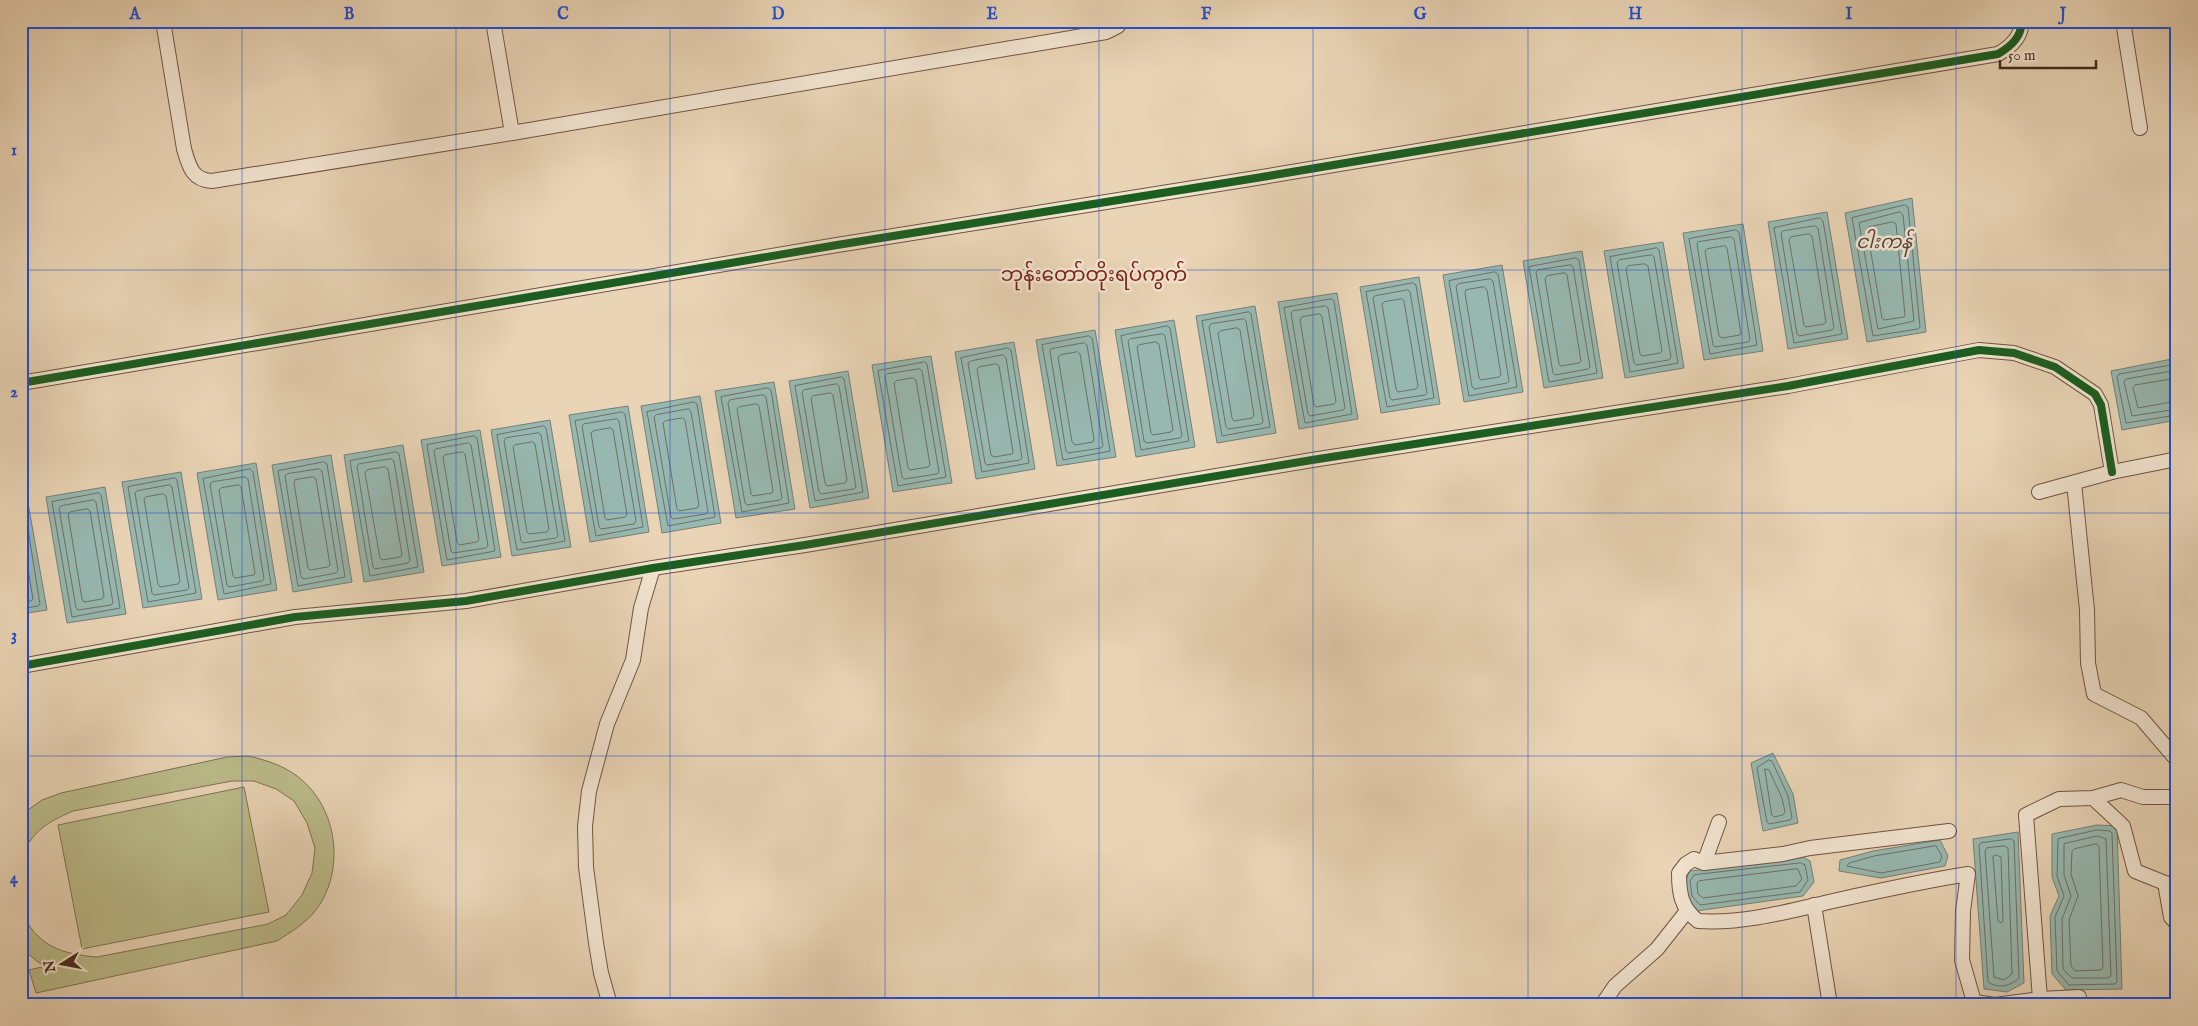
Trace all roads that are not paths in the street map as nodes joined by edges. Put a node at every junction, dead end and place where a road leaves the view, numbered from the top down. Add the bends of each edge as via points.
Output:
1 (163, 21) edge
2 (493, 21) edge
3 (1119, 21) edge
4 (2021, 21) edge
5 (2122, 21) edge
6 (2140, 128) dead end
7 (512, 133) junction
8 (21, 383) edge
9 (2177, 459) edge
10 (2112, 472) junction
11 (2074, 484) junction
12 (2039, 492) dead end
13 (653, 568) junction
14 (21, 666) edge
15 (2177, 760) edge
16 (2177, 797) edge
17 (2094, 798) junction
18 (1719, 822) dead end
19 (1950, 831) dead end
20 (1704, 863) junction
21 (1814, 905) junction
22 (1687, 911) junction
23 (2177, 924) edge
24 (2040, 999) junction
25 (610, 1005) edge
26 (1602, 1005) edge
27 (1830, 1005) edge
28 (2079, 1005) edge

1 - 7 street via 184,149 190,169 202,180
2 - 7 street
3 - 7 street via 1118,26 1106,32
4 - 8 street via 2017,39 1998,54
5 - 6 street
9 - 10 street
10 - 11 street
10 - 13 street via 2100,405 2095,394 2055,367 2014,353 1979,350 1788,386
11 - 12 street
11 - 15 street via 2087,610 2088,663 2094,694 2141,718
13 - 14 street via 466,601 295,617
13 - 25 street via 641,608 633,660 607,724 589,791 586,867 601,973
16 - 17 street via 2143,798 2121,790
17 - 23 street via 2123,826 2135,871 2164,883 2171,918
17 - 24 street via 2059,799 2026,815
18 - 20 street
19 - 20 street
20 - 22 street via 1694,859 1679,872 1681,899
21 - 22 street via 1788,913 1707,921 1698,921
21 - 24 street via 1968,874 1962,960 1974,1002 1995,1005
21 - 27 street
22 - 26 street via 1657,949 1615,986
24 - 28 street via 2079,997

